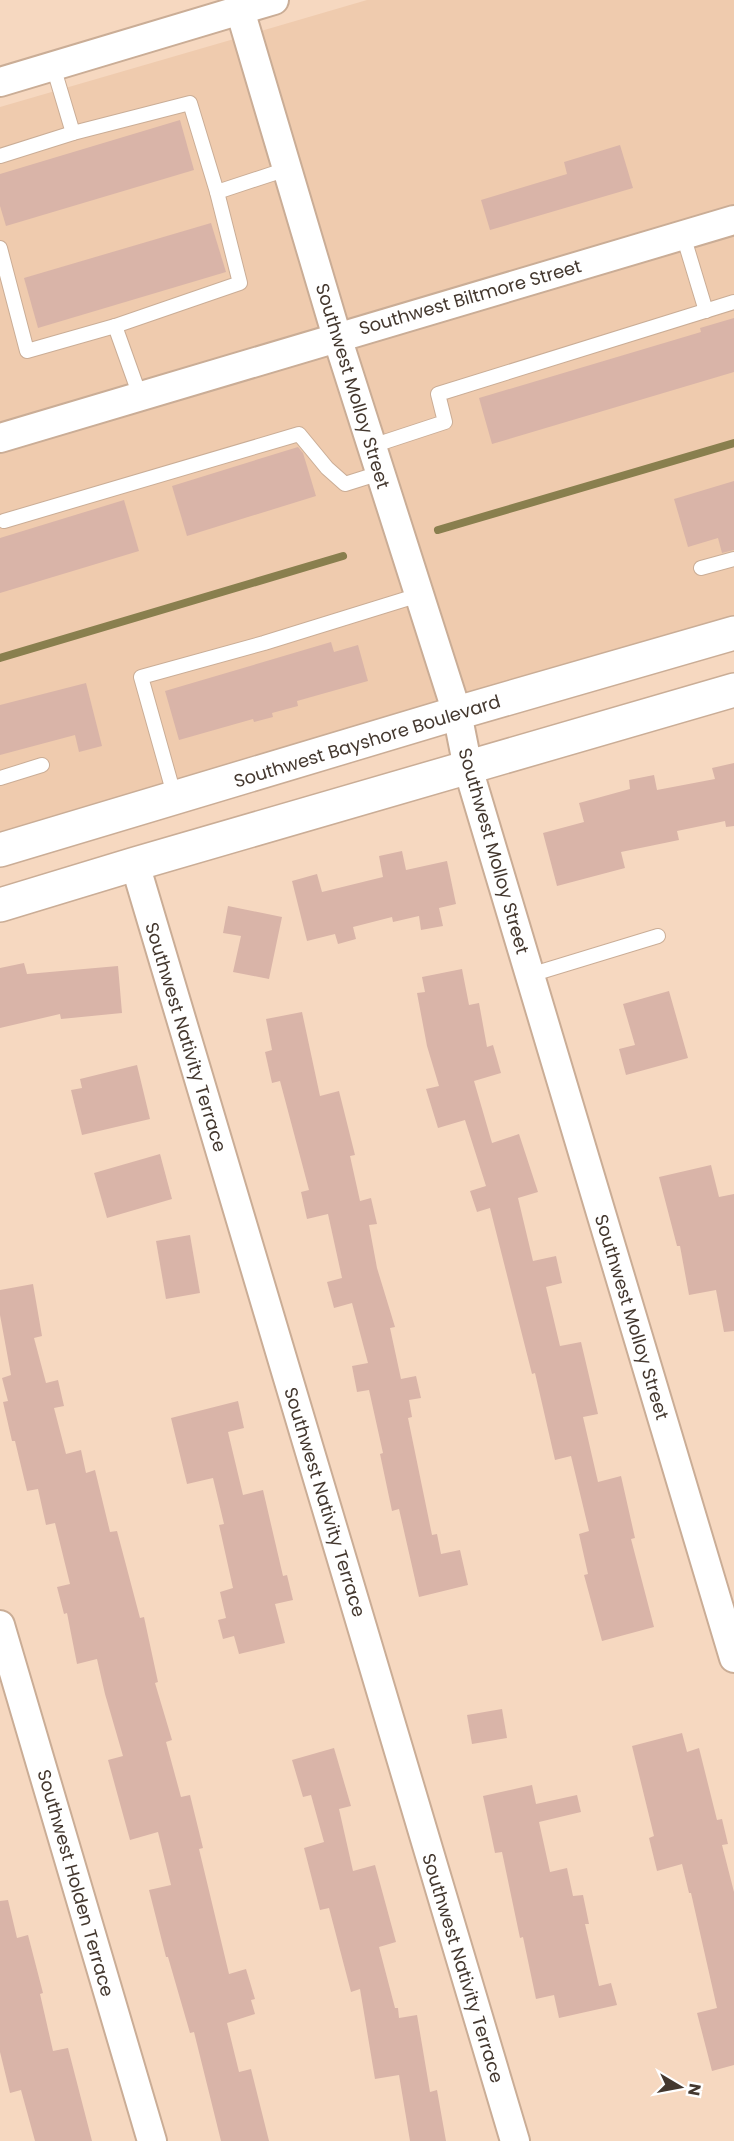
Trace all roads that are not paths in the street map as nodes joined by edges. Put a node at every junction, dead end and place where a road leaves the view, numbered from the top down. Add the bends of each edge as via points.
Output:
1 (274, 0) edge
2 (240, 10) junction
3 (53, 66) junction
4 (0, 82) edge
5 (73, 133) junction
6 (0, 156) edge
7 (287, 169) junction
8 (217, 192) junction
9 (734, 220) edge
10 (683, 235) junction
11 (0, 248) edge
12 (734, 302) edge
13 (706, 311) junction
14 (115, 326) junction
15 (337, 337) junction
16 (140, 396) junction
17 (0, 438) edge
18 (376, 460) junction
19 (4, 521) dead end
20 (734, 559) edge
21 (701, 568) dead end
22 (419, 595) junction
23 (734, 633) edge
24 (734, 690) edge
25 (457, 713) junction
26 (42, 765) dead end
27 (468, 768) junction
28 (0, 778) edge
29 (175, 798) junction
30 (55, 834) junction
31 (0, 850) edge
32 (135, 864) junction
33 (0, 869) edge
34 (0, 905) edge
35 (658, 936) dead end
36 (530, 975) junction
37 (0, 1625) edge
38 (734, 1658) edge
39 (152, 2141) edge
40 (515, 2141) edge

1 - 2 street
2 - 3 street
2 - 7 street, Southwest Molloy Street
3 - 4 street
3 - 5 lane
5 - 6 lane
5 - 8 lane via 190,103
7 - 8 lane
7 - 15 street, Southwest Molloy Street
8 - 14 lane via 240,283
9 - 10 street, Southwest Biltmore Street
10 - 13 lane
10 - 15 street, Southwest Biltmore Street
11 - 14 lane via 27,351
12 - 13 lane
13 - 18 lane via 438,394 445,422
14 - 16 lane
15 - 16 street, Southwest Biltmore Street
15 - 18 street, Southwest Molloy Street
16 - 17 street, Southwest Biltmore Street
18 - 19 lane via 345,484 298,434
18 - 22 street, Southwest Molloy Street
20 - 21 lane
22 - 25 street, Southwest Molloy Street
22 - 29 lane via 141,677
23 - 25 main road, Southwest Bayshore Boulevard
24 - 27 main road
25 - 27 street, Southwest Molloy Street
25 - 29 main road, Southwest Bayshore Boulevard
26 - 28 lane
27 - 32 main road
27 - 36 street, Southwest Molloy Street
29 - 30 main road, Southwest Bayshore Boulevard
30 - 31 main road, Southwest Bayshore Boulevard
30 - 33 main road via 38,858
32 - 34 main road
32 - 40 street, Southwest Nativity Terrace
35 - 36 lane
36 - 38 street, Southwest Molloy Street
37 - 39 street, Southwest Holden Terrace

